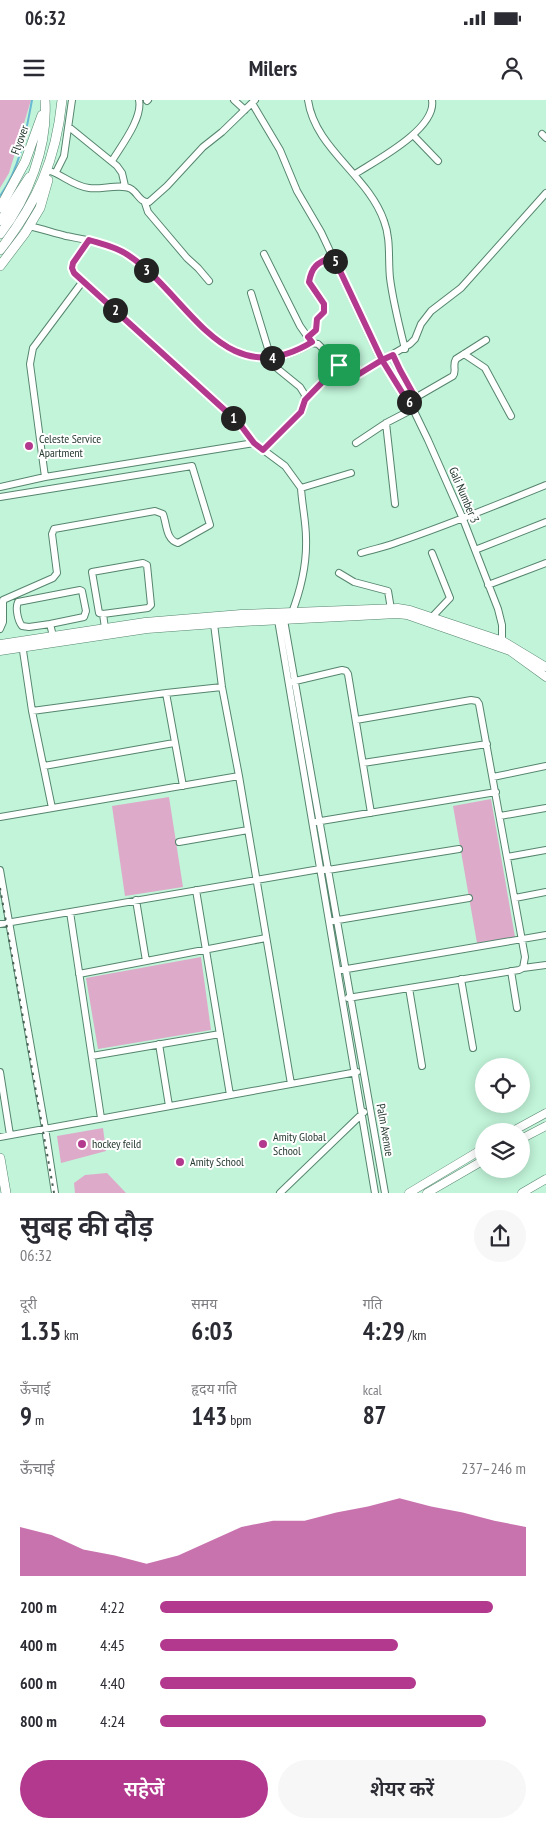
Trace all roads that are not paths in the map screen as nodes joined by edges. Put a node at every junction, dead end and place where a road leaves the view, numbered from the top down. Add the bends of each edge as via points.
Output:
1 (62, 100) edge
2 (72, 100) edge
3 (139, 100) edge
4 (234, 100) edge
5 (308, 100) edge
6 (432, 100) edge
7 (254, 102) edge
8 (45, 103) edge
9 (245, 110) junction
10 (69, 127) junction
11 (413, 135) junction
12 (112, 161) junction
13 (438, 161) dead end
14 (52, 169) junction
15 (32, 174) junction
16 (355, 174) junction
17 (125, 186) junction
18 (546, 193) edge
19 (146, 202) junction
20 (0, 208) edge
21 (0, 221) edge
22 (30, 226) junction
23 (0, 234) edge
24 (89, 240) junction
25 (0, 250) edge
26 (264, 254) dead end
27 (333, 256) junction
28 (0, 266) edge
29 (83, 281) junction
30 (209, 281) dead end
31 (251, 293) dead end
32 (310, 340) junction
33 (486, 340) dead end
34 (405, 349) junction
35 (464, 354) junction
36 (393, 355) junction
37 (271, 358) junction
38 (382, 360) junction
39 (339, 365) junction
40 (415, 397) junction
41 (305, 400) junction
42 (408, 402) junction
43 (413, 409) junction
44 (511, 416) dead end
45 (386, 423) junction
46 (254, 443) junction
47 (356, 443) dead end
48 (263, 450) junction
49 (351, 473) dead end
50 (45, 478) junction
51 (546, 485) edge
52 (0, 487) edge
53 (301, 488) junction
54 (0, 497) edge
55 (395, 504) dead end
56 (463, 519) junction
57 (546, 522) edge
58 (475, 550) junction
59 (432, 552) dead end
60 (361, 553) dead end
61 (546, 563) edge
62 (339, 573) dead end
63 (488, 585) junction
64 (391, 609) junction
65 (103, 614) junction
66 (432, 617) junction
67 (286, 618) junction
68 (50, 624) junction
69 (214, 624) junction
70 (105, 628) junction
71 (0, 629) edge
72 (52, 636) junction
73 (0, 644) edge
74 (21, 644) junction
75 (502, 644) junction
76 (0, 651) edge
77 (546, 666) edge
78 (546, 677) edge
79 (291, 682) junction
80 (222, 687) junction
81 (166, 693) junction
82 (32, 712) junction
83 (356, 720) junction
84 (174, 743) junction
85 (487, 744) junction
86 (363, 763) junction
87 (44, 766) junction
88 (546, 766) edge
89 (239, 776) junction
90 (493, 777) junction
91 (183, 786) junction
92 (496, 792) junction
93 (52, 808) junction
94 (546, 808) edge
95 (371, 813) junction
96 (0, 816) edge
97 (500, 816) junction
98 (315, 822) junction
99 (248, 830) junction
100 (179, 842) dead end
101 (458, 848) dead end
102 (546, 850) edge
103 (507, 857) junction
104 (320, 869) junction
105 (0, 870) edge
106 (328, 870) junction
107 (257, 880) junction
108 (196, 890) junction
109 (546, 892) edge
110 (469, 898) dead end
111 (515, 898) junction
112 (136, 900) junction
113 (70, 912) junction
114 (336, 920) junction
115 (329, 921) junction
116 (9, 922) junction
117 (0, 924) edge
118 (546, 935) edge
119 (266, 938) junction
120 (522, 939) junction
121 (206, 950) junction
122 (146, 961) junction
123 (546, 965) edge
124 (523, 968) junction
125 (345, 969) junction
126 (337, 970) junction
127 (511, 971) junction
128 (79, 974) junction
129 (461, 979) junction
130 (409, 988) junction
131 (350, 997) junction
132 (342, 999) junction
133 (517, 1008) dead end
134 (220, 1034) junction
135 (160, 1044) junction
136 (473, 1048) dead end
137 (92, 1056) junction
138 (422, 1066) dead end
139 (363, 1071) junction
140 (0, 1072) edge
141 (354, 1072) junction
142 (291, 1084) junction
143 (230, 1095) junction
144 (169, 1106) junction
145 (369, 1106) junction
146 (546, 1113) edge
147 (362, 1114) junction
148 (101, 1118) junction
149 (528, 1123) edge
150 (546, 1126) edge
151 (45, 1128) junction
152 (530, 1134) edge
153 (10, 1135) junction
154 (0, 1137) edge
155 (475, 1153) edge
156 (0, 1158) edge
157 (475, 1165) edge
158 (546, 1180) edge
159 (6, 1193) edge
160 (55, 1193) edge
161 (280, 1193) edge
162 (375, 1193) edge
163 (385, 1193) edge
164 (409, 1193) edge
165 (427, 1193) edge
166 (522, 1193) edge

1 - 14 main road
2 - 10 street
3 - 12 street via 138,116
4 - 9 street
5 - 16 street via 315,126
6 - 11 street via 431,112
7 - 9 street
7 - 27 street, Gali Number 3
8 - 15 main road via 44,129
8 - 20 main road, Flyover via 25,162
9 - 19 street via 197,152 168,186
10 - 12 street
10 - 14 street via 64,156
11 - 13 street
11 - 16 street
12 - 17 street via 122,173
14 - 17 street via 66,180 89,188
14 - 22 main road via 40,208
14 - 25 main road
15 - 21 street
15 - 23 main road via 16,211
16 - 34 street via 378,206 388,235 391,288
17 - 19 street
18 - 34 street via 461,288 431,311
19 - 30 street via 148,212
22 - 24 street
22 - 28 main road
24 - 29 street via 72,268
24 - 37 street via 128,255 228,348 242,355
26 - 32 street
27 - 32 street via 312,270 309,282 324,304 324,312 317,319 316,330
27 - 38 street, Gali Number 3
29 - 46 street via 239,423
29 - 50 street via 33,348 31,375
31 - 37 street
32 - 37 street via 287,355
32 - 39 street
33 - 35 street
34 - 36 street
35 - 40 street via 456,359 452,376
35 - 44 street via 485,368
36 - 38 street
36 - 40 street
37 - 41 street via 277,370 300,387
38 - 39 street via 359,374 353,362
38 - 42 street, Gali Number 3
39 - 41 street
40 - 42 street
41 - 48 street via 301,412
42 - 43 street, Gali Number 3
43 - 45 street
43 - 56 street, Gali Number 3
45 - 47 street
45 - 55 street
46 - 48 street
46 - 50 street
48 - 53 street via 285,466
49 - 53 street
50 - 52 street
51 - 56 street
53 - 67 street via 306,557
54 - 71 street via 192,466 210,525 178,544 170,538 163,514 155,511 54,529 56,573 52,578 3,600
56 - 58 street, Gali Number 3
56 - 60 street
57 - 58 street
58 - 63 street, Gali Number 3
59 - 66 street via 450,598
61 - 63 street
62 - 64 street via 354,582 388,591
63 - 75 street, Gali Number 3 via 502,625
64 - 66 street via 410,610
64 - 67 street
65 - 65 street via 98,613 92,572 146,564 152,605
65 - 70 street
66 - 75 street
67 - 69 street
67 - 70 street via 145,622
67 - 75 street via 407,615
67 - 79 street
68 - 68 street via 22,626 16,605 20,601 82,591 84,617
68 - 72 street
69 - 74 street
69 - 80 street
70 - 72 street
72 - 74 street
73 - 74 street
74 - 76 street
74 - 82 street
75 - 77 street
75 - 78 street
79 - 83 street via 346,671
79 - 98 street
80 - 81 street
80 - 89 street
81 - 82 street
81 - 84 street
82 - 87 street
83 - 85 street via 471,700 479,704
83 - 86 street
84 - 87 street
84 - 91 street
85 - 86 street
85 - 90 street
86 - 95 street
87 - 93 street
88 - 90 street
89 - 91 street
89 - 99 street
90 - 92 street
91 - 93 street
92 - 95 street
92 - 97 street
93 - 96 street
94 - 97 street
95 - 98 street
97 - 103 street
98 - 104 street, Palm Avenue
98 - 106 street, Palm Avenue
99 - 100 street
99 - 107 street
101 - 106 street
102 - 103 street
103 - 111 street
104 - 106 street
104 - 107 street
104 - 115 street, Palm Avenue
105 - 116 street
106 - 114 street, Palm Avenue
107 - 108 street
107 - 119 street
108 - 112 street
108 - 121 street
109 - 111 street
110 - 114 street
111 - 120 street
112 - 113 street
112 - 122 street
113 - 116 street
113 - 128 street
114 - 115 street
114 - 125 street, Palm Avenue
115 - 126 street, Palm Avenue
116 - 117 street
116 - 151 street
118 - 120 street
119 - 121 street
119 - 142 street
120 - 124 street via 526,957
120 - 125 street
121 - 122 street
121 - 134 street
122 - 128 street
123 - 124 street
124 - 127 street
125 - 126 street
125 - 131 street, Palm Avenue
126 - 132 street, Palm Avenue
127 - 129 street
127 - 133 street
128 - 137 street
129 - 130 street
129 - 136 street
130 - 131 street
130 - 138 street
131 - 132 street
131 - 139 street, Palm Avenue
132 - 141 street, Palm Avenue
134 - 135 street
134 - 143 street
135 - 137 street
135 - 144 street
137 - 148 street
139 - 141 street
139 - 145 street, Palm Avenue
140 - 153 street
141 - 142 street
141 - 147 street, Palm Avenue
142 - 143 street
143 - 144 street
144 - 148 street
145 - 147 street
145 - 163 street, Palm Avenue
146 - 149 street
147 - 161 street
147 - 162 street, Palm Avenue
148 - 151 street
150 - 152 street
151 - 153 street
151 - 160 street
153 - 154 street
155 - 164 street
156 - 159 main road
157 - 165 street
158 - 166 street

